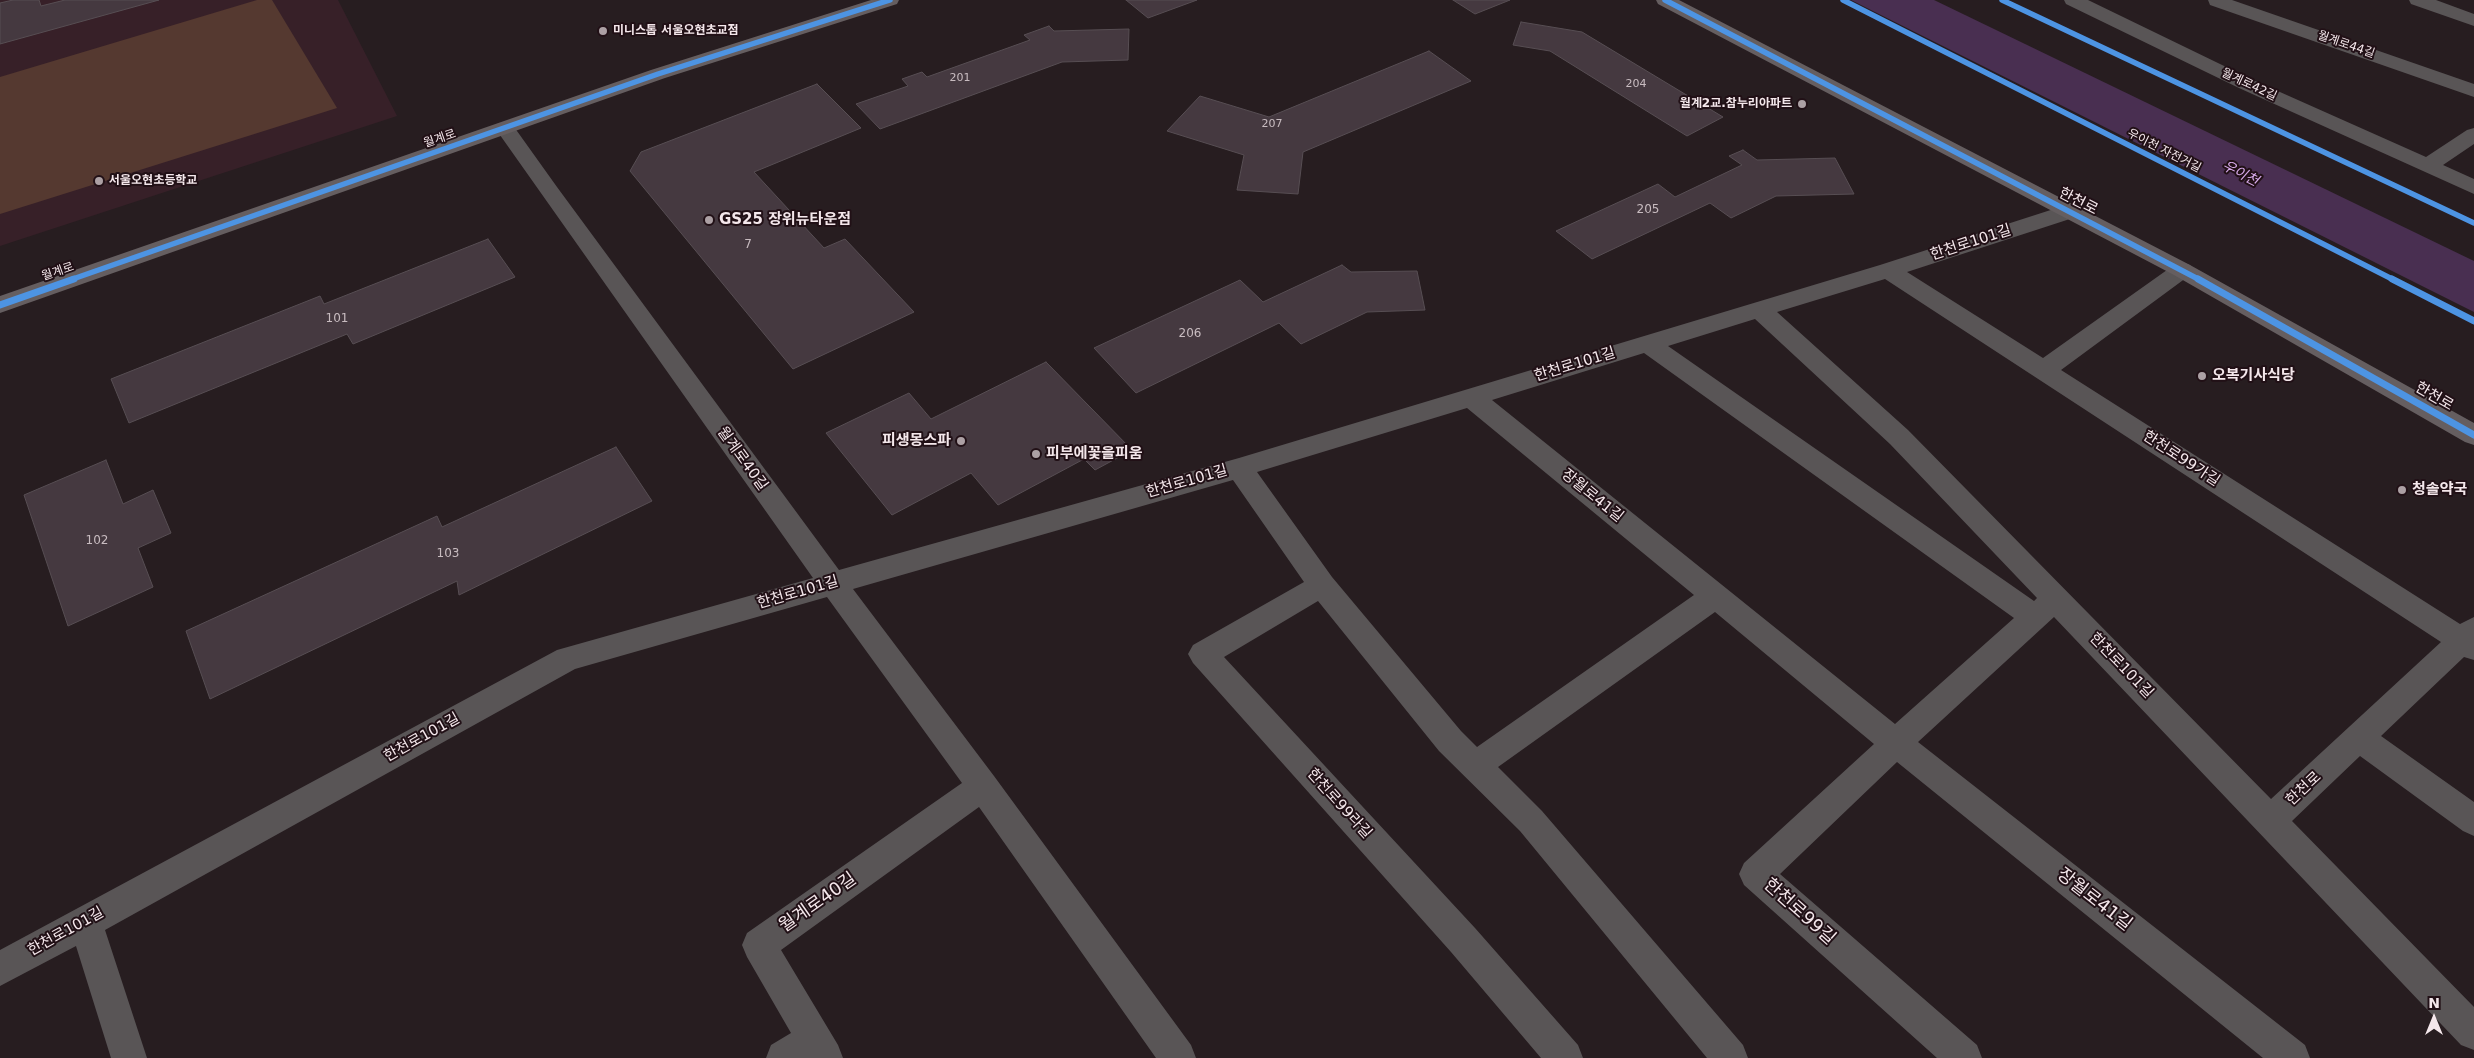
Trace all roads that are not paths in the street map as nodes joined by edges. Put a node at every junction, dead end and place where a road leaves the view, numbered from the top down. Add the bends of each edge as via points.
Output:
1 (890, 0) edge
2 (1665, 0) edge
3 (2072, 0) edge
4 (2418, 0) edge
5 (2217, 1) edge
6 (2474, 20) edge
7 (2474, 91) edge
8 (505, 128) junction
9 (2474, 134) edge
10 (2427, 166) junction
11 (2474, 187) edge
12 (2068, 212) junction
13 (1888, 270) junction
14 (2182, 270) junction
15 (0, 305) edge
16 (1759, 309) junction
17 (1647, 343) junction
18 (2043, 370) junction
19 (1470, 396) junction
20 (2474, 435) edge
21 (1239, 468) junction
22 (833, 583) junction
23 (1322, 585) junction
24 (1715, 596) junction
25 (2046, 608) junction
26 (2470, 639) edge
27 (2359, 738) junction
28 (1896, 743) junction
29 (1475, 766) junction
30 (984, 786) junction
31 (2270, 820) junction
32 (2474, 821) edge
33 (85, 922) junction
34 (0, 969) edge
35 (2474, 1032) edge
36 (819, 1048) edge
37 (129, 1058) edge
38 (784, 1058) edge
39 (1178, 1058) edge
40 (1565, 1058) edge
41 (1730, 1058) edge
42 (1964, 1058) edge
43 (2292, 1058) edge

1 - 8 main road, 월계로 via 658,74
2 - 12 main road, 한천로
3 - 10 street, 월계로42길
4 - 6 street
5 - 7 street, 월계로44길
8 - 15 main road, 월계로
8 - 22 street, 월계로40길
9 - 10 street
10 - 11 street, 월계로42길
12 - 13 street, 한천로101길
12 - 14 main road, 한천로
13 - 16 street, 한천로101길
13 - 18 street, 한천로99가길
14 - 18 street
14 - 20 main road, 한천로
16 - 17 street, 한천로101길
16 - 25 street, 한천로101길 via 1899,437
17 - 19 street, 한천로101길
17 - 25 street, 한천로101길
18 - 26 street, 한천로99가길
19 - 21 street, 한천로101길
19 - 24 street, 장월로41길
21 - 22 street, 한천로101길
21 - 23 street
22 - 30 street, 월계로40길
22 - 33 street, 한천로101길 via 567,659
23 - 29 street via 1450,741
23 - 40 street, 한천로99라길 via 1203,654 1463,940
24 - 28 street, 장월로41길
24 - 29 street
25 - 28 street
25 - 31 street, 한천로101길
26 - 27 street, 한천로
27 - 31 street, 한천로
27 - 32 street
28 - 42 street, 한천로99길 via 1756,874
28 - 43 street, 장월로41길
29 - 41 street via 1531,821
30 - 36 street, 월계로40길 via 760,945
30 - 39 street, 월계로40길
31 - 35 street, 한천로101길
33 - 34 street, 한천로101길
33 - 37 street
36 - 38 street

